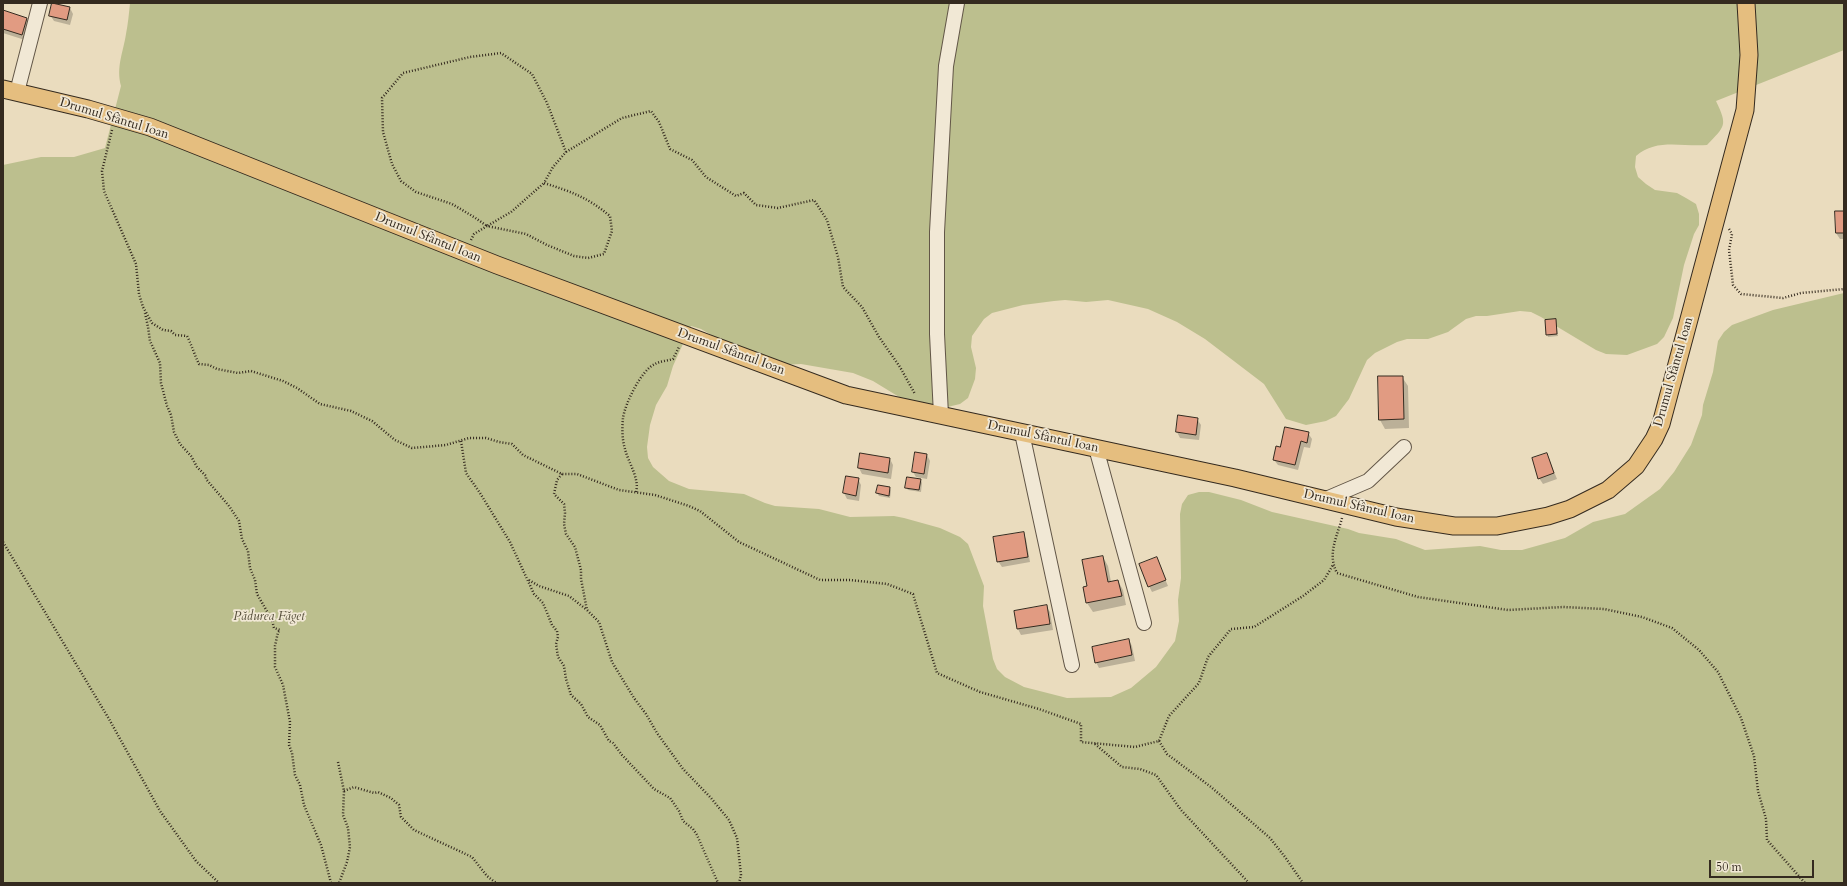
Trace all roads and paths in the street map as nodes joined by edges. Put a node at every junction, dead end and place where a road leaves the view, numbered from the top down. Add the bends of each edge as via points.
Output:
1 (40, 3) edge
2 (957, 3) edge
3 (1746, 3) edge
4 (10, 90) edge
5 (116, 116) junction
6 (566, 152) junction
7 (544, 183) junction
8 (1717, 216) junction
9 (487, 226) junction
10 (463, 252) junction
11 (1844, 289) edge
12 (143, 307) junction
13 (685, 335) junction
14 (917, 400) dead end
15 (941, 415) junction
16 (1022, 432) junction
17 (461, 441) junction
18 (1404, 447) dead end
19 (1096, 448) junction
20 (562, 474) junction
21 (636, 492) junction
22 (1326, 499) junction
23 (1345, 505) junction
24 (3, 542) edge
25 (1333, 565) junction
26 (527, 579) junction
27 (587, 610) junction
28 (1144, 622) dead end
29 (1072, 665) dead end
30 (1159, 741) junction
31 (1095, 744) junction
32 (338, 762) dead end
33 (344, 791) junction
34 (218, 883) edge
35 (332, 883) edge
36 (339, 883) edge
37 (496, 883) edge
38 (718, 883) edge
39 (739, 883) edge
40 (1249, 883) edge
41 (1303, 883) edge
42 (1804, 883) edge

1 - 4 street
2 - 15 street via 946,66 937,232
3 - 8 main road, Drumul Sfântul Ioan via 1749,55 1745,110
4 - 5 main road, Drumul Sfântul Ioan
5 - 10 main road, Drumul Sfântul Ioan via 150,127
5 - 12 path via 105,153 103,182 107,199 136,264
6 - 7 path
6 - 9 path via 547,103 532,74 501,54 470,57 403,73 382,98 383,132 400,181 416,192 452,204
6 - 14 path via 622,118 650,111 659,122 670,149 692,160 706,177 736,196 744,194 756,205 778,208 814,200 827,220 844,287 862,307 900,367
7 - 9 path via 511,212
7 - 9 path via 571,191 593,202 610,216 612,231 604,254 588,258 574,256 526,234
8 - 11 path via 1725,222 1732,234 1729,250 1731,274 1733,285 1741,294 1783,298 1801,293
8 - 23 main road, Drumul Sfântul Ioan via 1661,424 1636,466 1608,490 1587,502 1562,511 1497,526 1431,523
9 - 10 path via 474,234
10 - 13 main road, Drumul Sfântul Ioan
12 - 17 path via 152,323 175,335 187,336 199,364 238,373 250,371 282,381 320,404 351,411 372,421 405,446 433,447
12 - 35 path via 150,341 160,363 161,383 175,435 239,521 257,594 274,628 280,630 275,646 275,667 283,685 290,722 289,745 295,775 304,805 321,844
13 - 15 main road, Drumul Sfântul Ioan via 846,395
13 - 21 path via 672,359 655,364 645,371 625,409 623,440 638,485
15 - 16 main road, Drumul Sfântul Ioan
16 - 19 main road, Drumul Sfântul Ioan
16 - 29 street
17 - 20 path via 469,438 486,438 512,444 523,455
17 - 26 path via 466,473 510,542
18 - 22 street via 1368,481
19 - 22 main road, Drumul Sfântul Ioan
19 - 28 street
20 - 21 path via 577,474 619,490
20 - 27 path via 557,480 554,494 564,504 566,534 575,547
21 - 31 path via 678,502 700,511 739,542 820,580 887,584 913,594 937,673 980,692 1081,724 1081,742
22 - 23 main road, Drumul Sfântul Ioan
23 - 25 path via 1332,550
24 - 34 path via 109,719 160,811 196,861
25 - 30 path via 1324,580 1254,627 1231,629 1208,657 1199,683 1169,716
25 - 42 path via 1337,573 1418,597 1508,610 1563,607 1604,609 1642,617 1672,628 1700,650 1718,672 1741,718 1754,756 1758,791 1766,819 1767,840
26 - 27 path via 569,596
26 - 38 path via 534,594 544,603 552,625 557,631 558,657 564,666 571,695 581,704 588,718 600,725 609,741 654,789 674,802 683,821 697,835
27 - 39 path via 599,622 612,662 657,733 683,769 729,820 737,838
30 - 31 path via 1135,747
30 - 41 path via 1167,754 1211,787 1270,838
31 - 40 path via 1122,767 1140,768 1156,775 1181,810
32 - 33 path
33 - 36 path via 343,815 348,828 350,847
33 - 37 path via 354,787 378,792 391,798 399,805 402,817 414,830 472,857 486,876

